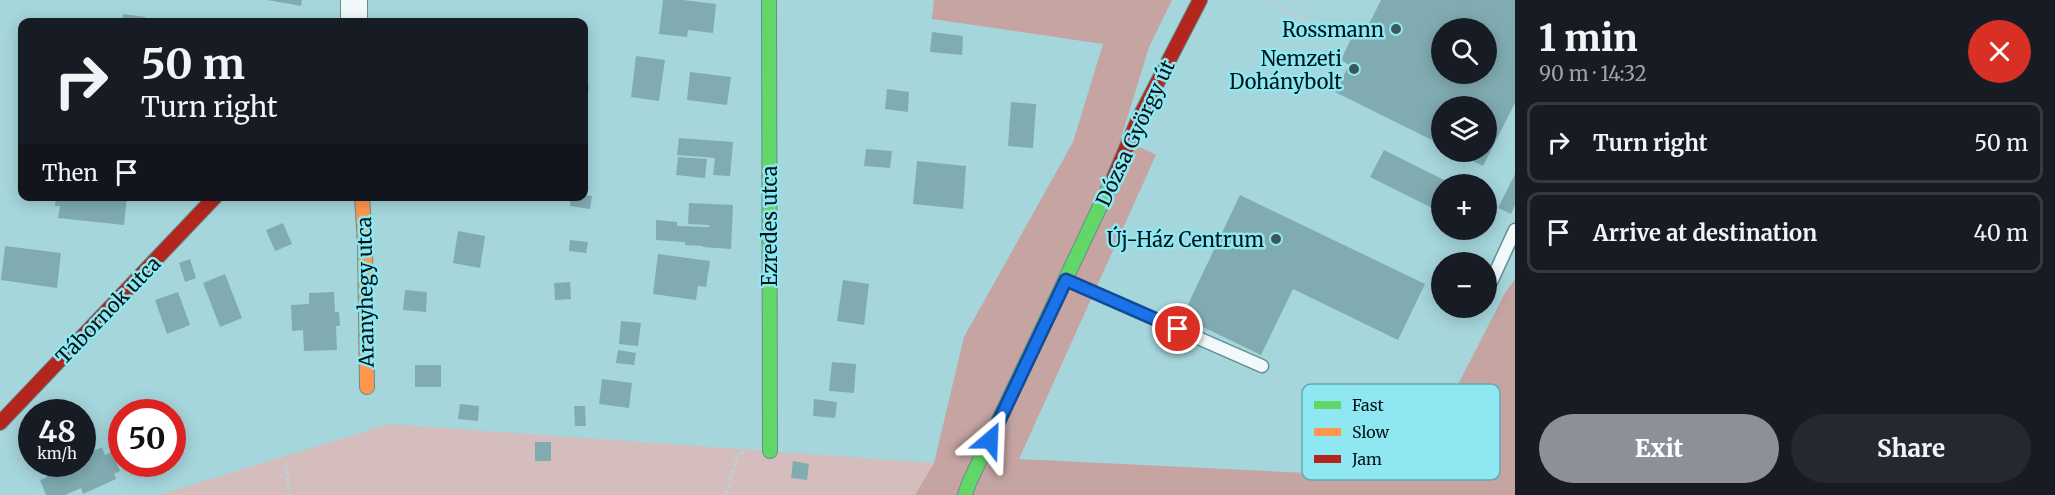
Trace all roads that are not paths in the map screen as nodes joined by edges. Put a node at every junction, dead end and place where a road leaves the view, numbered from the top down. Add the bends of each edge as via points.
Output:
1 (354, 0) edge
2 (769, 0) edge
3 (1200, 0) edge
4 (354, 18) edge
5 (211, 201) edge
6 (362, 201) edge
7 (1515, 230) edge
8 (1497, 269) edge
9 (1066, 280) junction
10 (1262, 366) dead end
11 (367, 387) dead end
12 (0, 423) edge
13 (770, 451) dead end
14 (965, 495) edge

1 - 4 street
2 - 13 street, Ezredes utca
3 - 9 street, Dózsa György út via 1138,120
5 - 12 street, Tábornok utca
6 - 11 street, Aranyhegy utca
7 - 8 lane
9 - 10 lane
9 - 14 street, Dózsa György út

